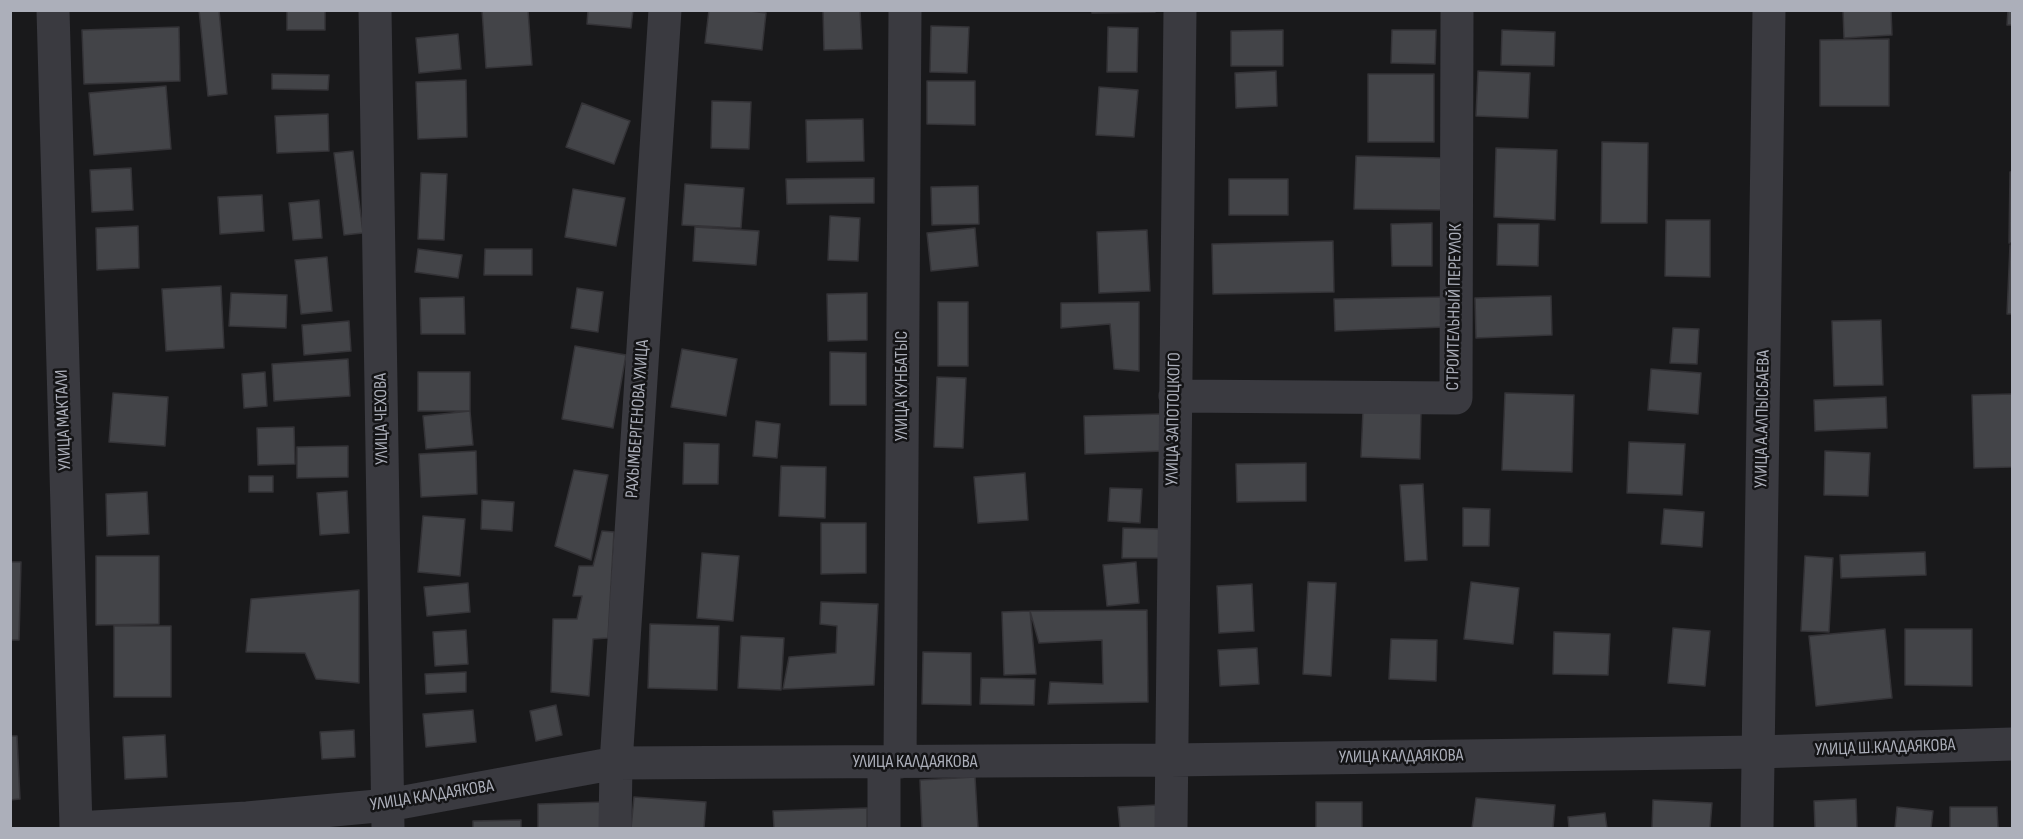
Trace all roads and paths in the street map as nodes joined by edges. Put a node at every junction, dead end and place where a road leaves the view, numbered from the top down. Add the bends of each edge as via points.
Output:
1 (53, 10) edge
2 (375, 10) edge
3 (665, 10) edge
4 (905, 10) edge
5 (1180, 10) edge
6 (1457, 10) edge
7 (1769, 10) edge
8 (1175, 396) junction
9 (2013, 744) edge
10 (1758, 752) junction
11 (1170, 760) junction
12 (892, 762) junction
13 (616, 763) junction
14 (388, 817) edge
15 (77, 828) edge
16 (615, 828) edge
17 (884, 828) edge
18 (1171, 828) edge
19 (1757, 828) edge

1 - 15 street, УЛИЦА МАКТАЛИ
2 - 14 street, УЛИЦА ЧЕХОВА
3 - 13 street, РАХЫМБЕРГЕНОВА УЛИЦА
4 - 12 street, УЛИЦА КУНБАТЫС
5 - 8 street, УЛИЦА ЗАПОТОЦКОГО
6 - 8 street, СТРОИТЕЛЬНЫЙ ПЕРЕУЛОК via 1456,398
7 - 10 street, УЛИЦА А.АЛПЫСБАЕВА
8 - 11 street, УЛИЦА ЗАПОТОЦКОГО
9 - 10 street, УЛИЦА Ш.КАЛДАЯКОВА
10 - 11 street, УЛИЦА КАЛДАЯКОВА
10 - 19 street, УЛИЦА А.АЛПЫСБАЕВА
11 - 12 street, УЛИЦА КАЛДАЯКОВА
11 - 18 street, УЛИЦА ЗАПОТОЦКОГО
12 - 13 street, УЛИЦА КАЛДАЯКОВА
12 - 17 street, УЛИЦА КУНБАТЫС
13 - 14 street, УЛИЦА КАЛДАЯКОВА
13 - 16 street, РАХЫМБЕРГЕНОВА УЛИЦА
14 - 15 street, УЛИЦА КАЛДАЯКОВА via 247,818

